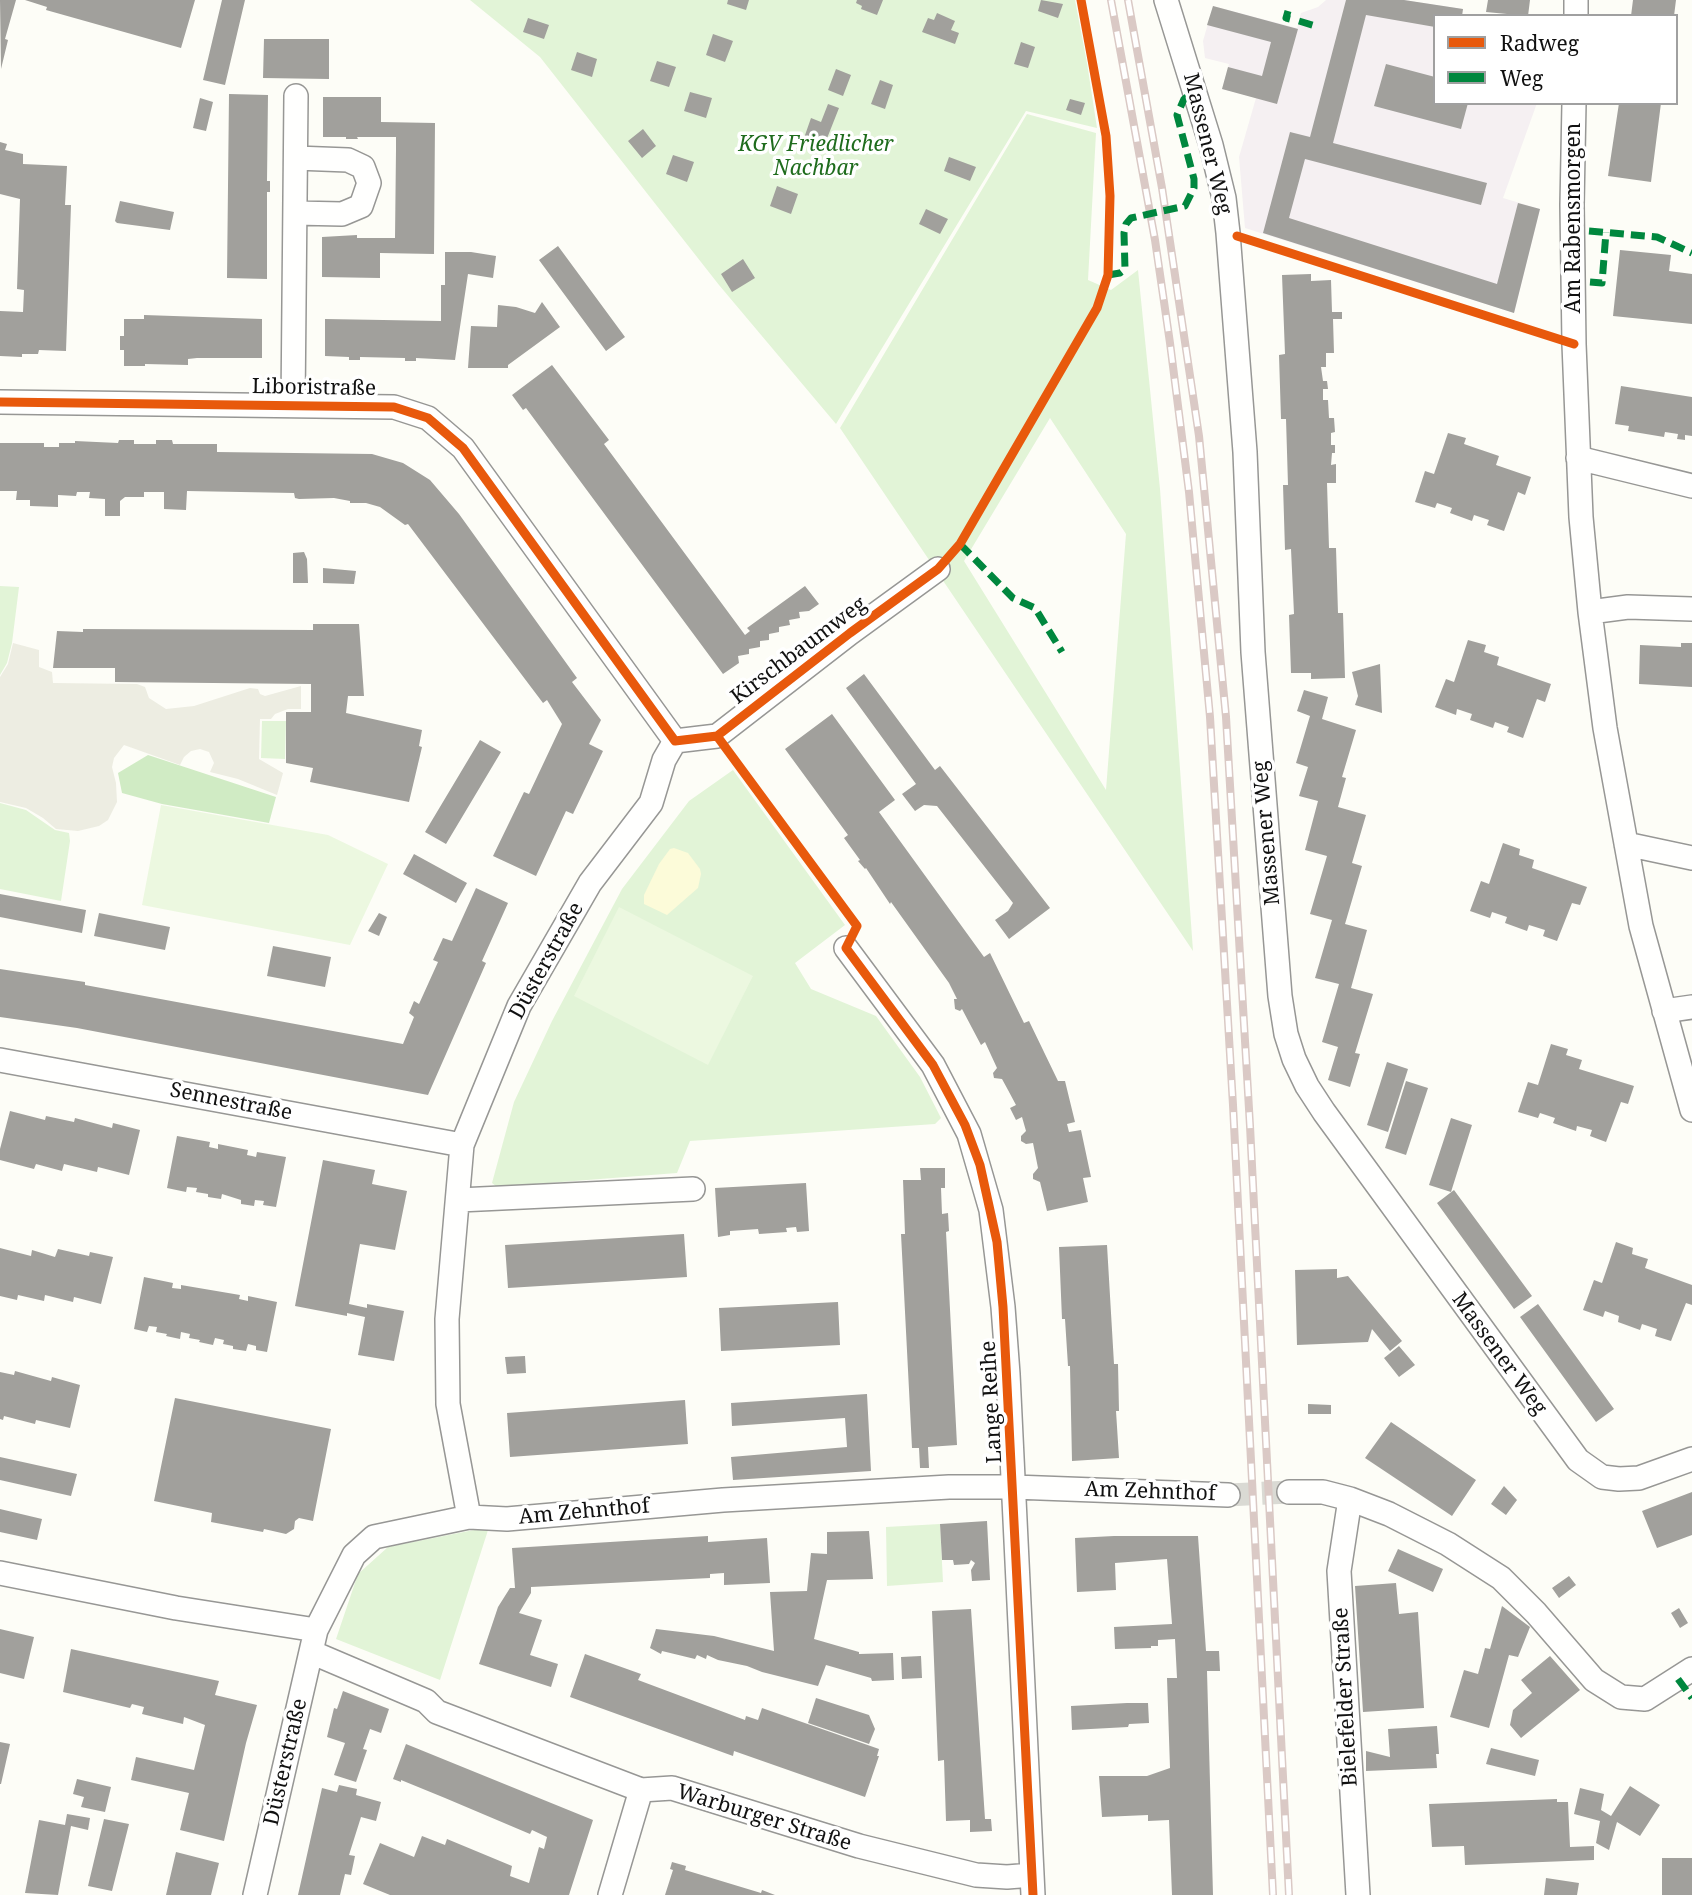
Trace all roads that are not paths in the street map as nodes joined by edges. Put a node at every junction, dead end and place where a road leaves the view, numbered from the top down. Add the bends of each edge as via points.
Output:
1 (1166, 0) edge
2 (296, 96) dead end
3 (1574, 105) edge
4 (296, 158) junction
5 (295, 213) junction
6 (0, 402) edge
7 (293, 405) junction
8 (1578, 458) junction
9 (1692, 486) edge
10 (938, 569) dead end
11 (1692, 609) edge
12 (1590, 612) junction
13 (675, 741) junction
14 (1626, 844) junction
15 (1692, 858) edge
16 (846, 948) dead end
17 (1692, 1007) edge
18 (1664, 1011) junction
19 (0, 1060) edge
20 (1692, 1110) edge
21 (463, 1145) junction
22 (692, 1189) dead end
23 (459, 1200) junction
24 (1692, 1459) edge
25 (1014, 1487) junction
26 (1289, 1492) tunnel mouth
27 (1228, 1495) tunnel mouth
28 (1350, 1499) junction
29 (469, 1517) junction
30 (0, 1573) edge
31 (316, 1630) junction
32 (311, 1653) junction
33 (1692, 1669) edge
34 (641, 1790) junction
35 (1033, 1885) edge
36 (255, 1895) edge
37 (610, 1895) edge
38 (1358, 1895) edge

1 - 24 street, Massener Weg via 1224,198 1245,452 1252,652 1280,996 1294,1059 1324,1112 1578,1460 1602,1477 1619,1479 1639,1478
2 - 4 street, Liboristraße
3 - 8 street, Am Rabensmorgen
4 - 5 street, Liboristraße
4 - 5 street via 348,160 363,167 369,183 361,206 342,214
5 - 7 street, Liboristraße
6 - 7 street, Liboristraße
7 - 13 street, Liboristraße via 394,407 428,418 463,448
8 - 9 street
8 - 12 street, Am Rabensmorgen
10 - 13 street, Kirschbaumweg via 717,736
11 - 12 street via 1628,607
12 - 14 street, Am Rabensmorgen
13 - 21 street, Düsterstraße via 651,803 590,883 519,1006
14 - 15 street
14 - 18 street, Am Rabensmorgen via 1641,926
16 - 25 street, Lange Reihe via 933,1065 980,1165 997,1242
17 - 18 street
18 - 20 street, Am Rabensmorgen
19 - 21 street, Sennestraße
21 - 23 street, Düsterstraße
22 - 23 street
23 - 29 street, Düsterstraße via 447,1319 448,1404
25 - 27 street, Am Zehnthof
25 - 29 street, Am Zehnthof via 737,1499 507,1519
25 - 35 street, Lange Reihe
26 - 28 street via 1323,1492
28 - 33 street via 1448,1544 1501,1578 1594,1680 1620,1696 1645,1699
28 - 38 street, Bielefelder Straße via 1339,1571
29 - 31 street, Am Zehnthof via 374,1537 354,1555
30 - 31 street
31 - 32 street, Düsterstraße
32 - 34 street, Warburger Straße via 426,1701 438,1712
32 - 36 street, Düsterstraße
34 - 35 street, Warburger Straße via 672,1788 859,1846
34 - 37 street

